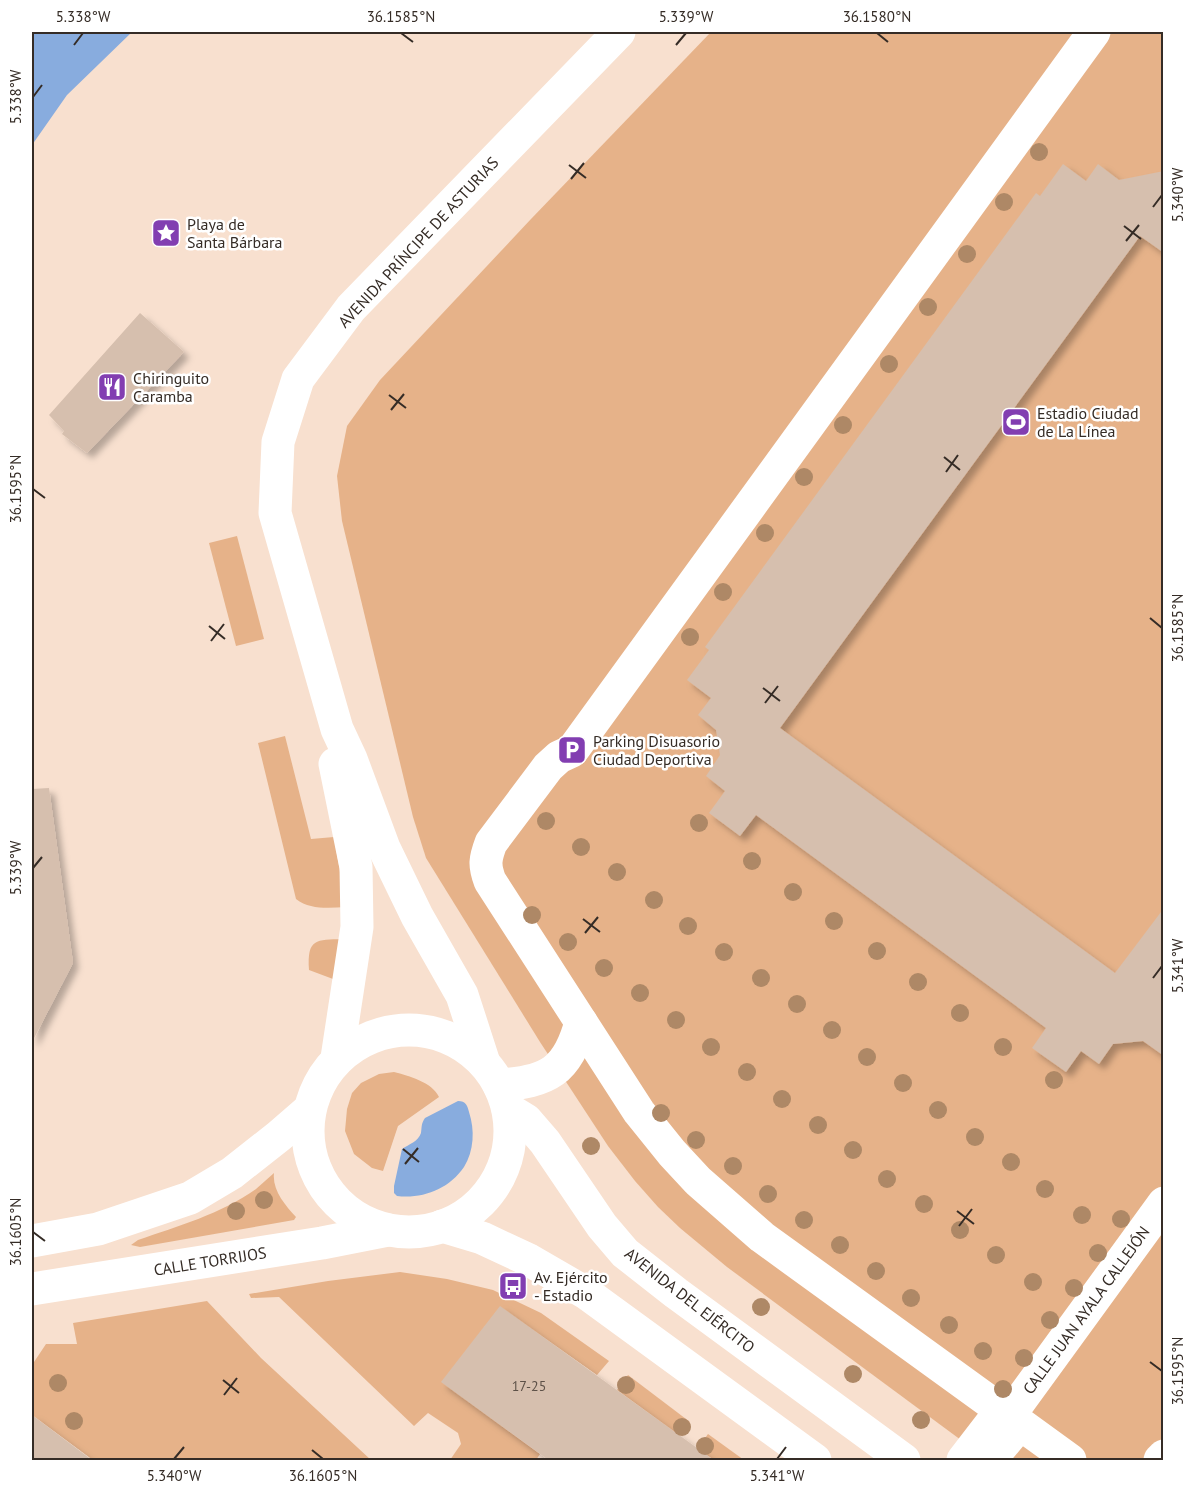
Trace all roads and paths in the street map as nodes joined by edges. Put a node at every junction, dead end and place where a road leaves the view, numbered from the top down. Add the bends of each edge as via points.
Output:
1 (619, 32) edge
2 (1094, 32) edge
3 (337, 729) junction
4 (581, 1022) junction
5 (337, 1058) junction
6 (497, 1086) junction
7 (309, 1110) junction
8 (1164, 1203) edge
9 (441, 1227) junction
10 (388, 1230) junction
11 (32, 1240) edge
12 (32, 1289) edge
13 (1009, 1416) junction
14 (1164, 1456) edge
15 (905, 1460) edge
16 (815, 1461) edge
17 (963, 1461) edge
18 (990, 1461) edge
19 (1070, 1461) edge
20 (1160, 1461) edge

1 - 3 main road, AVENIDA PRÍNCIPE DE ASTURIAS via 351,309 298,379 278,442 275,513
2 - 4 main road via 572,751 548,767 491,843 485,857 490,882
3 - 5 main road, AVENIDA PRÍNCIPE DE ASTURIAS via 335,764 356,867 357,927
3 - 6 main road, AVENIDA PRÍNCIPE DE ASTURIAS via 384,848 462,995
4 - 6 main road via 576,1041 557,1068 535,1080
4 - 13 main road via 639,1112 698,1182 762,1237
5 - 6 main road via 364,1040 390,1031 438,1034 459,1043
5 - 7 main road via 319,1084
6 - 9 main road via 510,1134 505,1162 482,1200 465,1215
6 - 15 main road, AVENIDA DEL EJÉRCITO via 545,1142 625,1253
7 - 10 main road via 308,1140 321,1182 336,1202 363,1221
7 - 11 main road via 232,1173 190,1198 98,1229
8 - 13 main road, CALLE JUAN AYALA CALLEJÓN
9 - 10 main road via 414,1232
9 - 16 main road via 491,1242 585,1293
10 - 12 main road, CALLE TORRIJOS
13 - 17 main road via 993,1421
13 - 18 main road via 1011,1435
13 - 19 main road
14 - 20 main road

